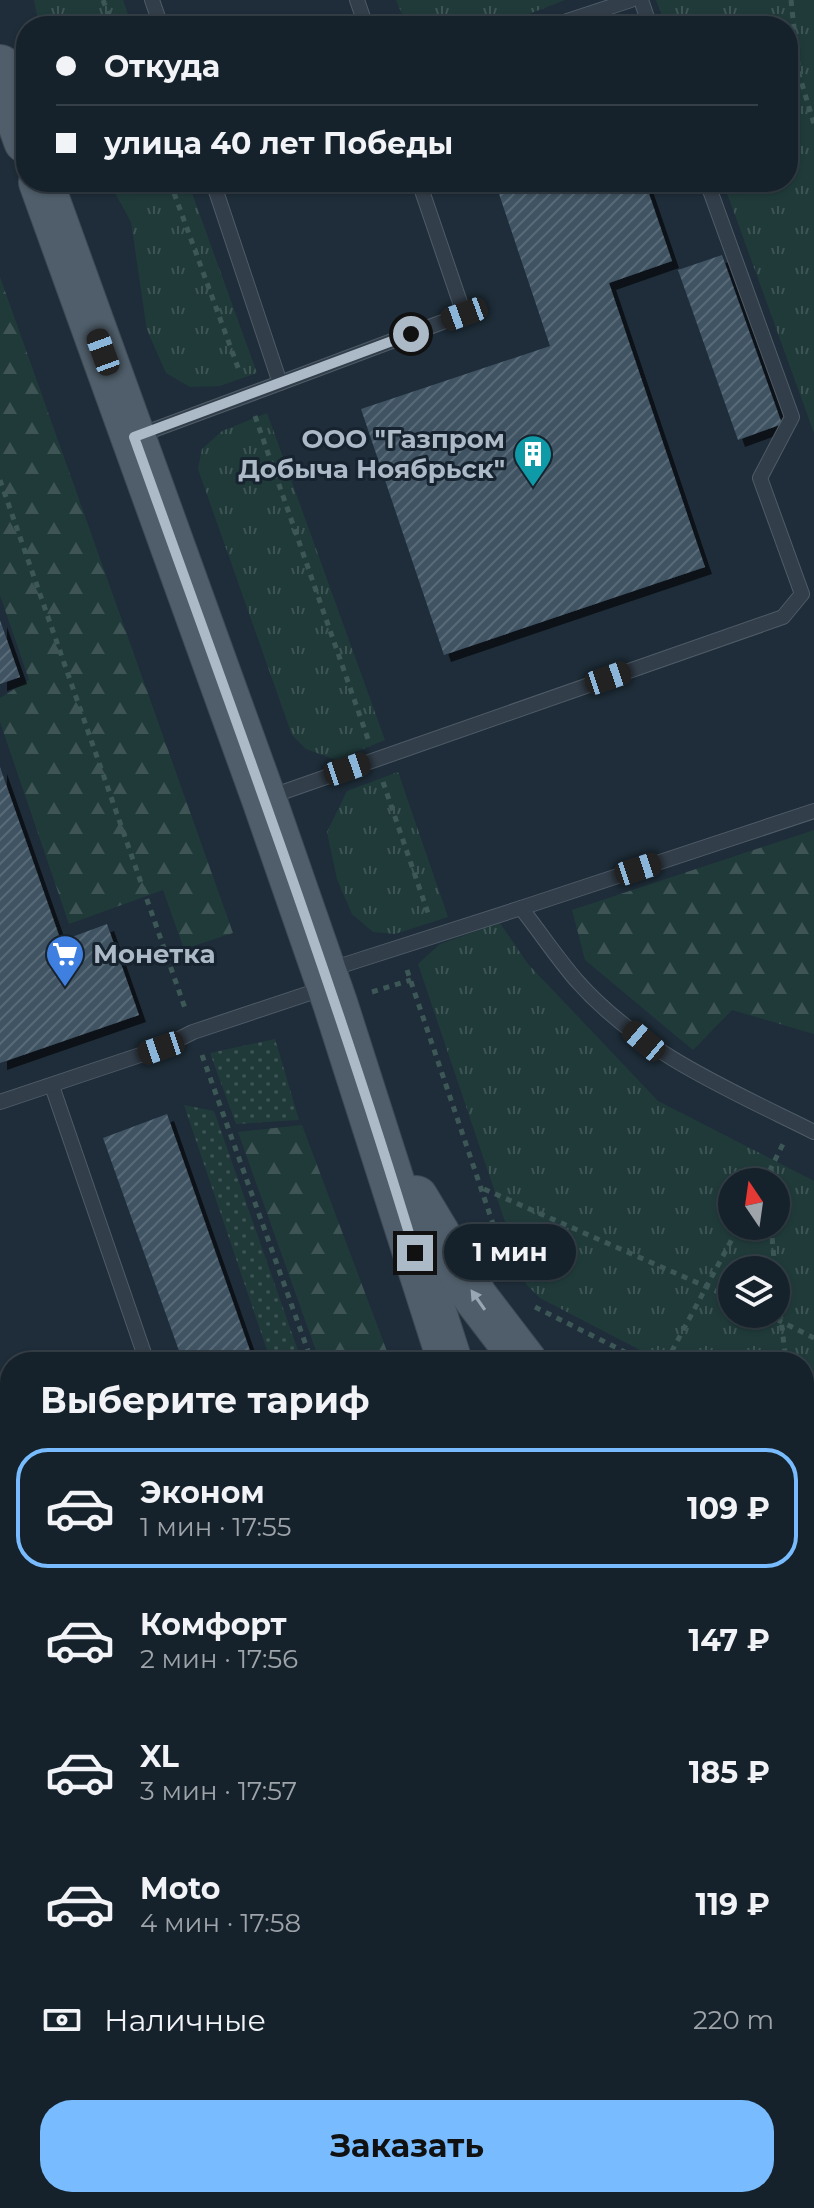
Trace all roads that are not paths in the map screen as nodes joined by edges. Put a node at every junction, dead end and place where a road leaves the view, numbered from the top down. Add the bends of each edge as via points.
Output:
1 (631, 0) edge
2 (582, 16) edge
3 (4, 89) edge
4 (16, 117) edge
5 (45, 192) edge
6 (216, 192) edge
7 (422, 192) edge
8 (711, 192) edge
9 (280, 383) junction
10 (134, 437) junction
11 (264, 799) junction
12 (814, 811) edge
13 (521, 908) junction
14 (326, 979) junction
15 (52, 1086) junction
16 (0, 1102) edge
17 (374, 1118) junction
18 (814, 1132) edge
19 (144, 1352) edge
20 (447, 1352) edge
21 (517, 1352) edge

1 - 2 lane
3 - 4 main road
5 - 10 main road
6 - 9 lane
7 - 9 lane via 464,314
8 - 11 lane via 792,417 760,478 802,594 783,617
9 - 10 lane
10 - 11 main road
11 - 14 main road
12 - 13 lane
13 - 14 lane
13 - 18 lane via 577,981 644,1041 680,1065
14 - 15 lane via 161,1048
14 - 17 main road
15 - 16 lane
15 - 19 lane
17 - 20 main road
21 -> 17 main road via 476,1298

